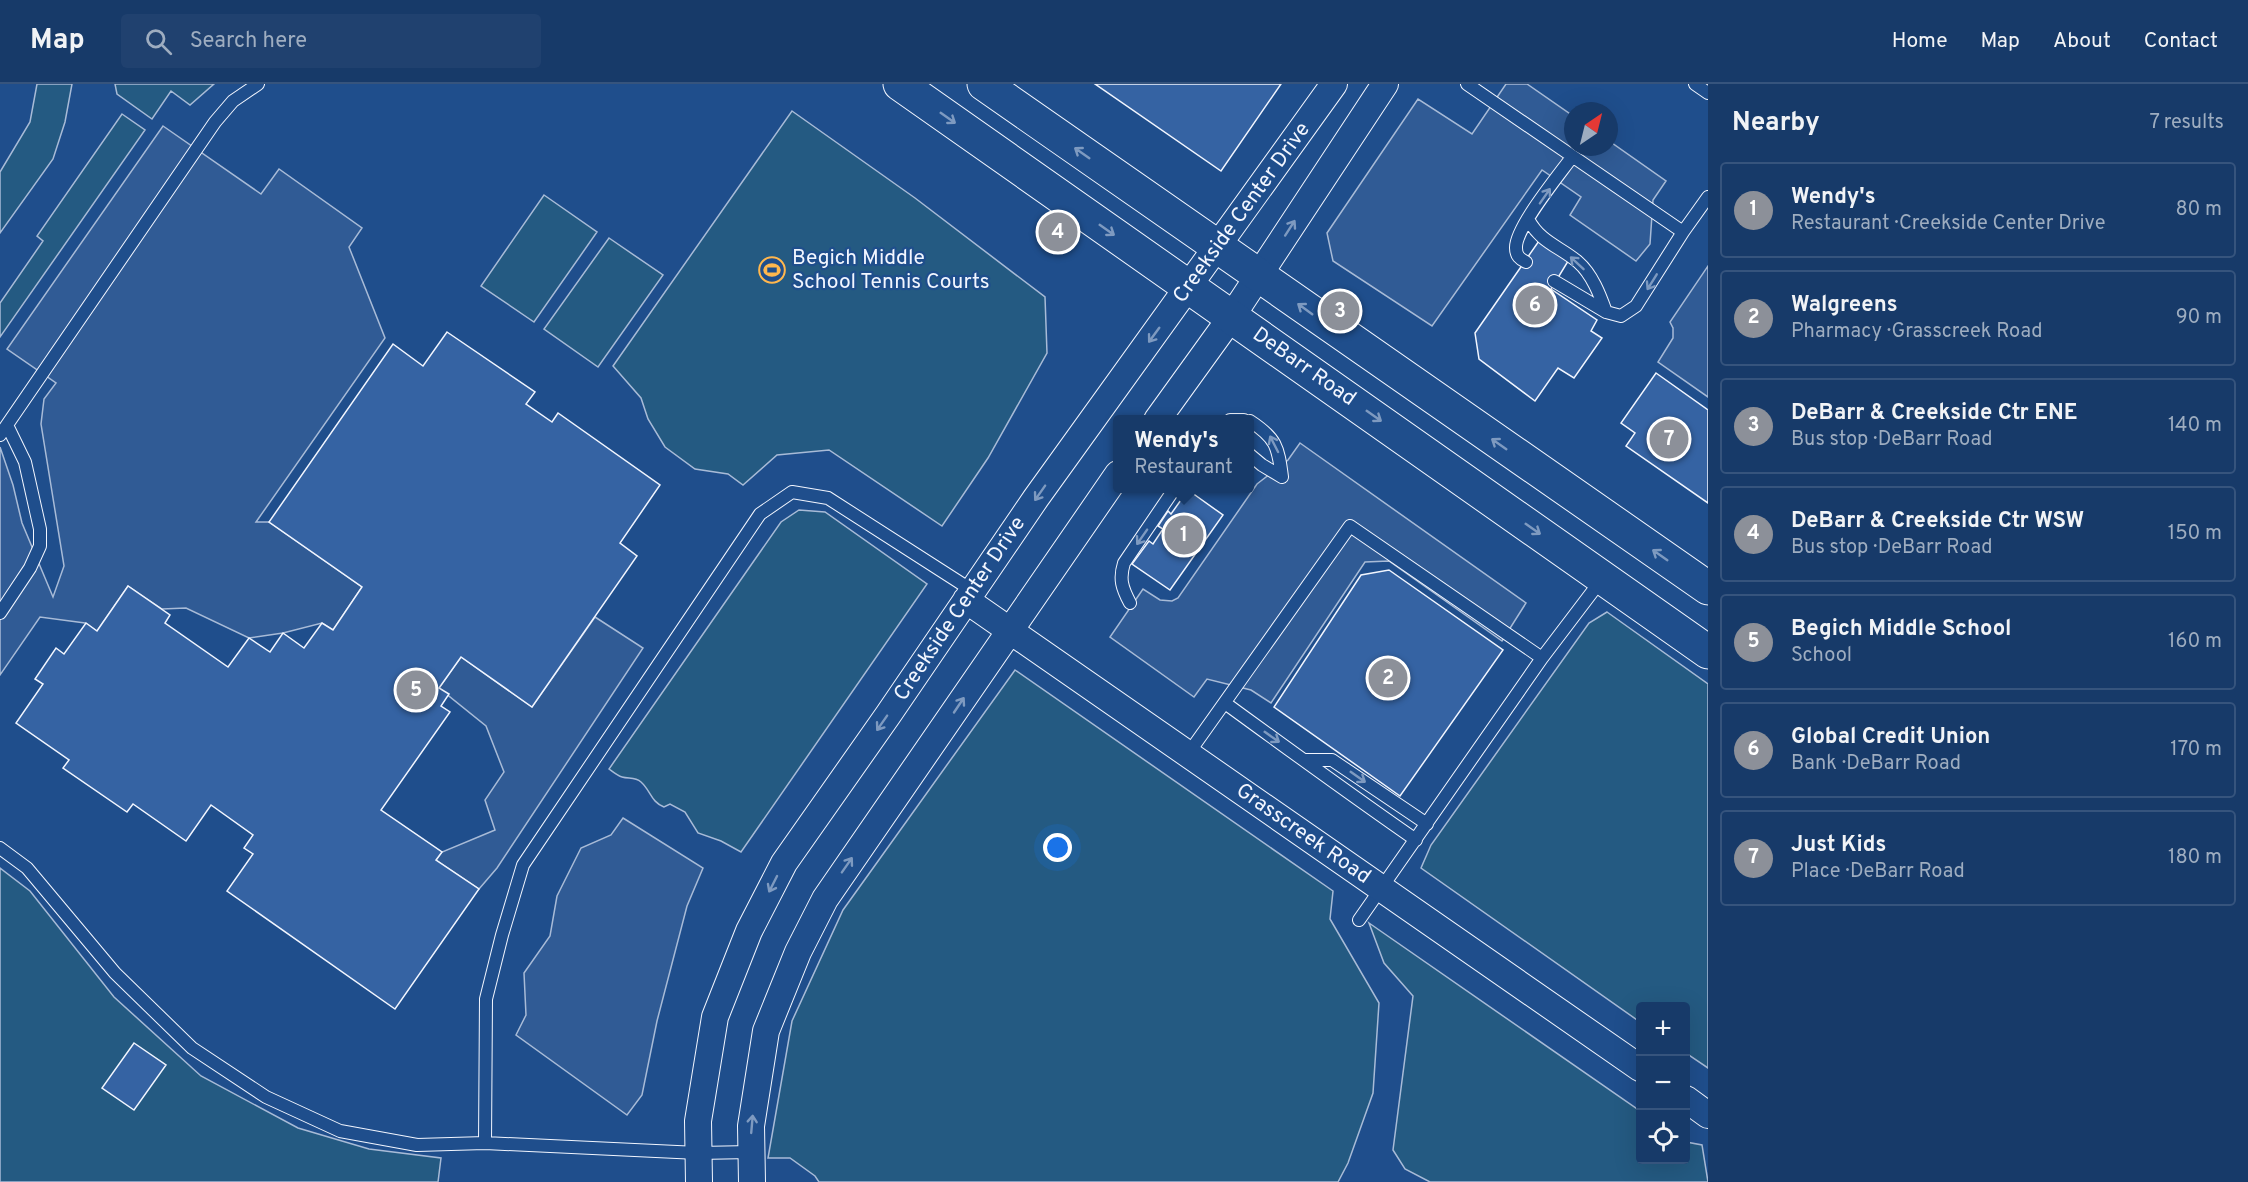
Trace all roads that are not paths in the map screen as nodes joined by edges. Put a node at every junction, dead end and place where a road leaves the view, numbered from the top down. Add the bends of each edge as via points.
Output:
1 (258, 84) edge
2 (900, 84) edge
3 (984, 84) edge
4 (1334, 84) edge
5 (1384, 84) edge
6 (1467, 84) edge
7 (1695, 84) edge
8 (1708, 93) edge
9 (1572, 157) junction
10 (1708, 197) edge
11 (1528, 219) junction
12 (1683, 232) junction
13 (1216, 247) junction
14 (1526, 262) dead end
15 (1258, 277) junction
16 (1554, 281) dead end
17 (1188, 287) junction
18 (1606, 312) junction
19 (1232, 316) junction
20 (1161, 415) edge
21 (1254, 424) edge
22 (4, 430) edge
23 (1254, 458) edge
24 (1113, 481) edge
25 (1172, 493) edge
26 (1603, 578) junction
27 (1708, 588) edge
28 (970, 596) junction
29 (1130, 603) dead end
30 (0, 613) edge
31 (1010, 630) junction
32 (1702, 644) edge
33 (1542, 658) junction
34 (1224, 703) junction
35 (1188, 754) junction
36 (1305, 760) junction
37 (1426, 824) junction
38 (1416, 840) junction
39 (0, 849) edge
40 (1382, 888) junction
41 (1359, 920) dead end
42 (1636, 1065) edge
43 (1690, 1102) edge
44 (1708, 1115) edge
45 (485, 1143) junction
46 (751, 1152) junction
47 (698, 1153) junction
48 (699, 1182) edge
49 (752, 1182) edge

1 - 22 lane via 233,101 215,122
2 -> 17 main road, DeBarr Road
13 -> 3 main road
4 - 13 street, Creekside Center Drive
15 -> 5 street, Creekside Center Drive
6 - 9 lane
7 - 8 lane
11 -> 9 lane
9 - 12 lane
10 - 12 lane
11 - 14 lane via 1515,246 1519,258
18 -> 11 lane via 1599,291 1581,264 1535,232
12 -> 18 lane via 1636,306 1621,316
13 - 15 main road
13 - 17 street, Creekside Center Drive
15 - 19 street, Creekside Center Drive
27 -> 15 main road
16 - 18 lane
17 - 19 main road, DeBarr Road
17 -> 28 street, Creekside Center Drive
19 - 20 street, Creekside Center Drive
19 -> 26 main road, DeBarr Road
23 -> 21 lane via 1282,477 1274,440
22 - 30 lane via 25,462 40,546
24 - 31 street
25 -> 29 lane via 1124,562 1121,586
26 - 32 main road, DeBarr Road
26 - 33 lane
28 - 31 street, Grasscreek Road
28 - 45 lane via 828,498 792,492 760,514 523,866 486,999
28 -> 47 street, Creekside Center Drive via 784,863 749,931 715,1017 698,1121
31 - 35 street, Grasscreek Road
46 -> 31 street via 751,1126 766,1031 798,952 830,890
33 - 34 lane via 1350,526
33 - 37 lane
34 - 35 lane
34 -> 36 lane
35 - 40 street, Grasscreek Road
36 -> 37 lane via 1332,760
36 - 38 lane
37 - 38 lane
38 - 40 lane
39 - 45 lane via 27,868 115,973 192,1048 266,1098 340,1131 417,1145
40 - 41 lane
40 - 42 street, Grasscreek Road
43 - 44 street
45 - 47 lane
46 - 47 lane
46 - 49 street
47 - 48 street, Creekside Center Drive

